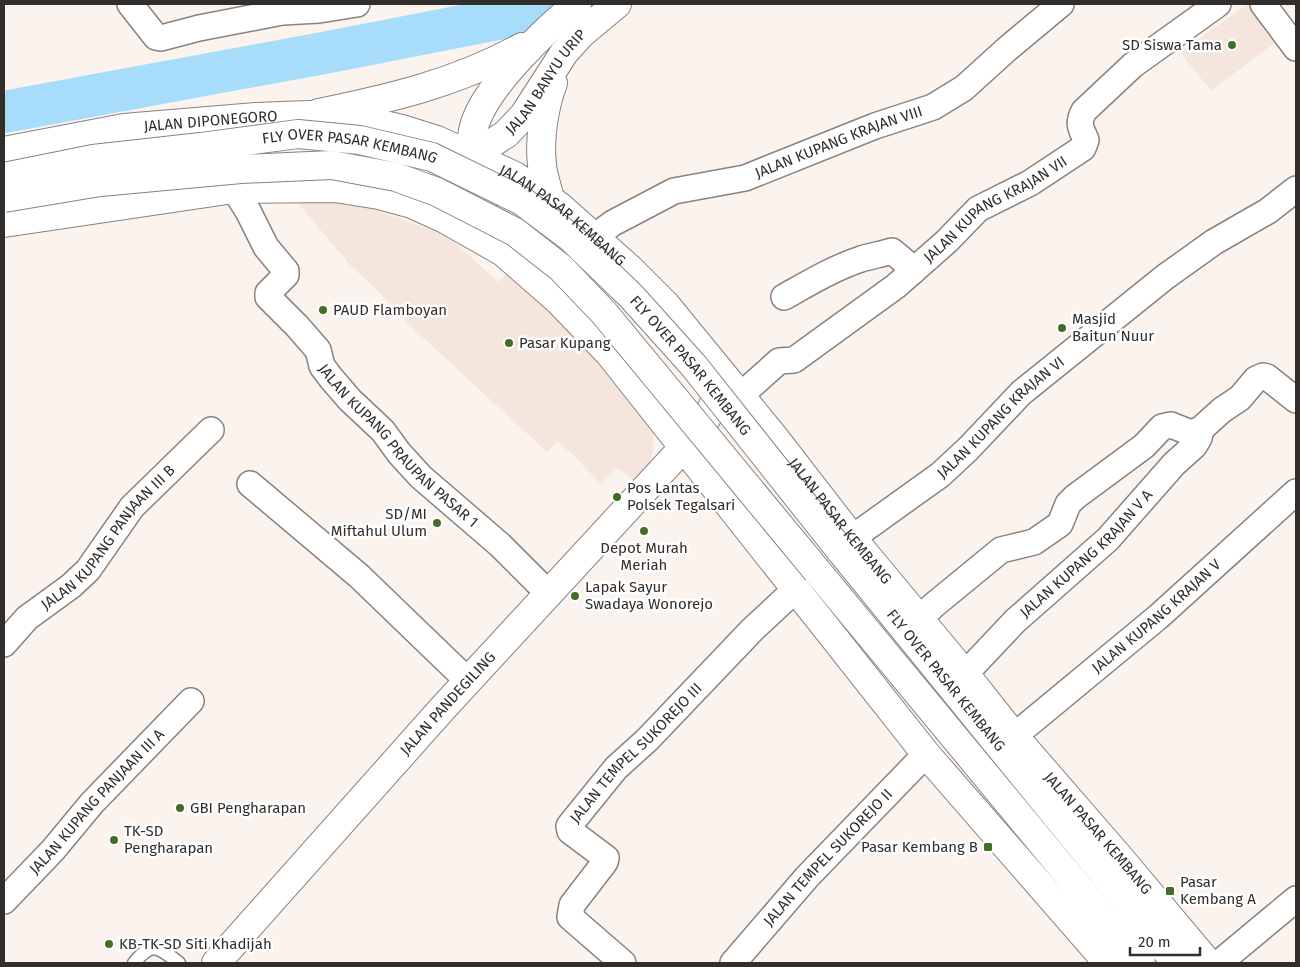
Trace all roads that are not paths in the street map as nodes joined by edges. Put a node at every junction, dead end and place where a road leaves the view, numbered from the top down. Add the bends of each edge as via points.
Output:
1 (130, 4) edge
2 (356, 4) edge
3 (617, 4) edge
4 (1061, 4) edge
5 (1218, 4) edge
6 (1263, 4) edge
7 (288, 8) edge
8 (589, 10) edge
9 (554, 20) edge
10 (1296, 48) edge
11 (564, 53) junction
12 (309, 115) junction
13 (124, 128) junction
14 (4, 151) edge
15 (472, 156) junction
16 (4, 177) edge
17 (234, 189) junction
18 (1296, 189) edge
19 (379, 195) junction
20 (4, 198) edge
21 (555, 203) junction
22 (139, 204) junction
23 (4, 223) edge
24 (594, 237) junction
25 (498, 242) junction
26 (912, 272) junction
27 (784, 298) dead end
28 (706, 353) junction
29 (740, 396) junction
30 (1296, 400) edge
31 (1201, 429) junction
32 (211, 430) dead end
33 (683, 448) junction
34 (809, 482) junction
35 (250, 484) dead end
36 (1296, 492) edge
37 (750, 532) junction
38 (852, 538) junction
39 (796, 589) junction
40 (549, 594) junction
41 (919, 619) junction
42 (4, 644) edge
43 (965, 674) junction
44 (468, 681) junction
45 (191, 701) dead end
46 (1014, 736) junction
47 (926, 754) junction
48 (1296, 899) edge
49 (4, 901) edge
50 (1174, 961) edge
51 (134, 963) edge
52 (180, 963) edge
53 (216, 963) edge
54 (622, 963) edge
55 (733, 963) edge
56 (1108, 963) edge
57 (1141, 963) edge
58 (1208, 963) edge
59 (1219, 963) edge

1 - 7 street via 158,38
2 - 7 street via 319,10
3 - 8 main road, JALAN BANYU URIP
4 - 24 street, JALAN KUPANG KRAJAN VIII via 970,82 933,107 875,126 745,178 674,191 613,223
5 - 26 street, JALAN KUPANG KRAJAN VII via 1133,65 1084,112 1079,120 1086,140 1083,148 1030,183 978,209
6 - 10 street
8 - 9 main road, JALAN BANYU URIP
8 - 11 main road, JALAN BANYU URIP
9 - 12 main road via 491,64 384,100
9 - 15 main road, JALAN BANYU URIP via 491,93 477,118 472,136
11 - 15 main road, JALAN BANYU URIP via 524,115 506,134
11 - 21 main road via 548,98 542,137 542,165
12 - 13 main road, JALAN DIPONEGORO
12 - 15 main road, JALAN DIPONEGORO via 364,120 402,129 438,140
13 - 14 main road, JALAN DIPONEGORO
13 - 22 main road via 152,137 163,154 164,177 160,187
15 - 19 main road, JALAN BANYU URIP
15 - 21 main road, JALAN PASAR KEMBANG via 515,176
15 - 25 main road, JALAN BANYU URIP via 475,189
16 - 50 main road, FLY OVER PASAR KEMBANG, bridge via 94,159 298,134 360,140 432,157 522,201 570,237 632,297 694,366
17 - 19 main road via 335,188
17 - 22 main road
17 - 40 street, JALAN KUPANG PRAUPAN PASAR 1 via 266,247 287,273 268,297 318,350 322,366 331,378 383,431 421,477
18 - 38 street, JALAN KUPANG KRAJAN VI via 1268,211 1214,242 1165,277 1021,393 940,474
19 - 25 main road via 412,204
20 - 57 main road, FLY OVER PASAR KEMBANG, bridge via 100,182 241,169 332,165 396,177 437,192 515,232 561,268 604,313
21 - 24 main road, JALAN PASAR KEMBANG
21 - 25 main road via 515,193 502,201 494,215
22 - 23 main road
24 - 28 main road, JALAN PASAR KEMBANG via 666,305
25 - 33 main road via 609,353
26 - 27 street via 892,251 838,268
26 - 29 street, JALAN KUPANG KRAJAN VII via 794,360 779,361
28 - 29 main road, JALAN PASAR KEMBANG
28 - 33 main road, JALAN PASAR KEMBANG via 716,386 713,407
29 - 34 main road, JALAN PASAR KEMBANG
30 - 31 street, JALAN KUPANG KRAJAN V A via 1263,376
31 - 41 street via 1191,433 1172,425 1162,427 1144,446 1074,497 1060,524 1034,542 1001,550
31 - 43 street, JALAN KUPANG KRAJAN V A via 1194,446 1108,539 1014,621
32 - 42 street, JALAN KUPANG PANJAAN III B via 132,507 88,570 27,618
33 - 37 main road
33 - 40 main road, JALAN PANDEGILING
34 - 37 main road via 795,484 770,498 754,519
34 - 38 main road, JALAN PASAR KEMBANG
35 - 44 street via 359,576
36 - 46 street, JALAN KUPANG KRAJAN V via 1158,616
37 - 39 main road
38 - 41 main road, JALAN PASAR KEMBANG
39 - 47 main road
39 - 54 street, JALAN TEMPEL SUKOREJO III via 616,768 569,826 570,831 606,858 572,905 570,917
40 - 44 main road, JALAN PANDEGILING
41 - 43 main road, JALAN PASAR KEMBANG
43 - 46 main road, JALAN PASAR KEMBANG
44 - 53 main road, JALAN PANDEGILING
45 - 49 street, JALAN KUPANG PANJAAN III A via 92,803
46 - 58 main road, JALAN PASAR KEMBANG
47 - 55 street, JALAN TEMPEL SUKOREJO II via 808,877
47 - 56 main road
48 - 59 street
51 - 52 lane via 144,951 157,948

